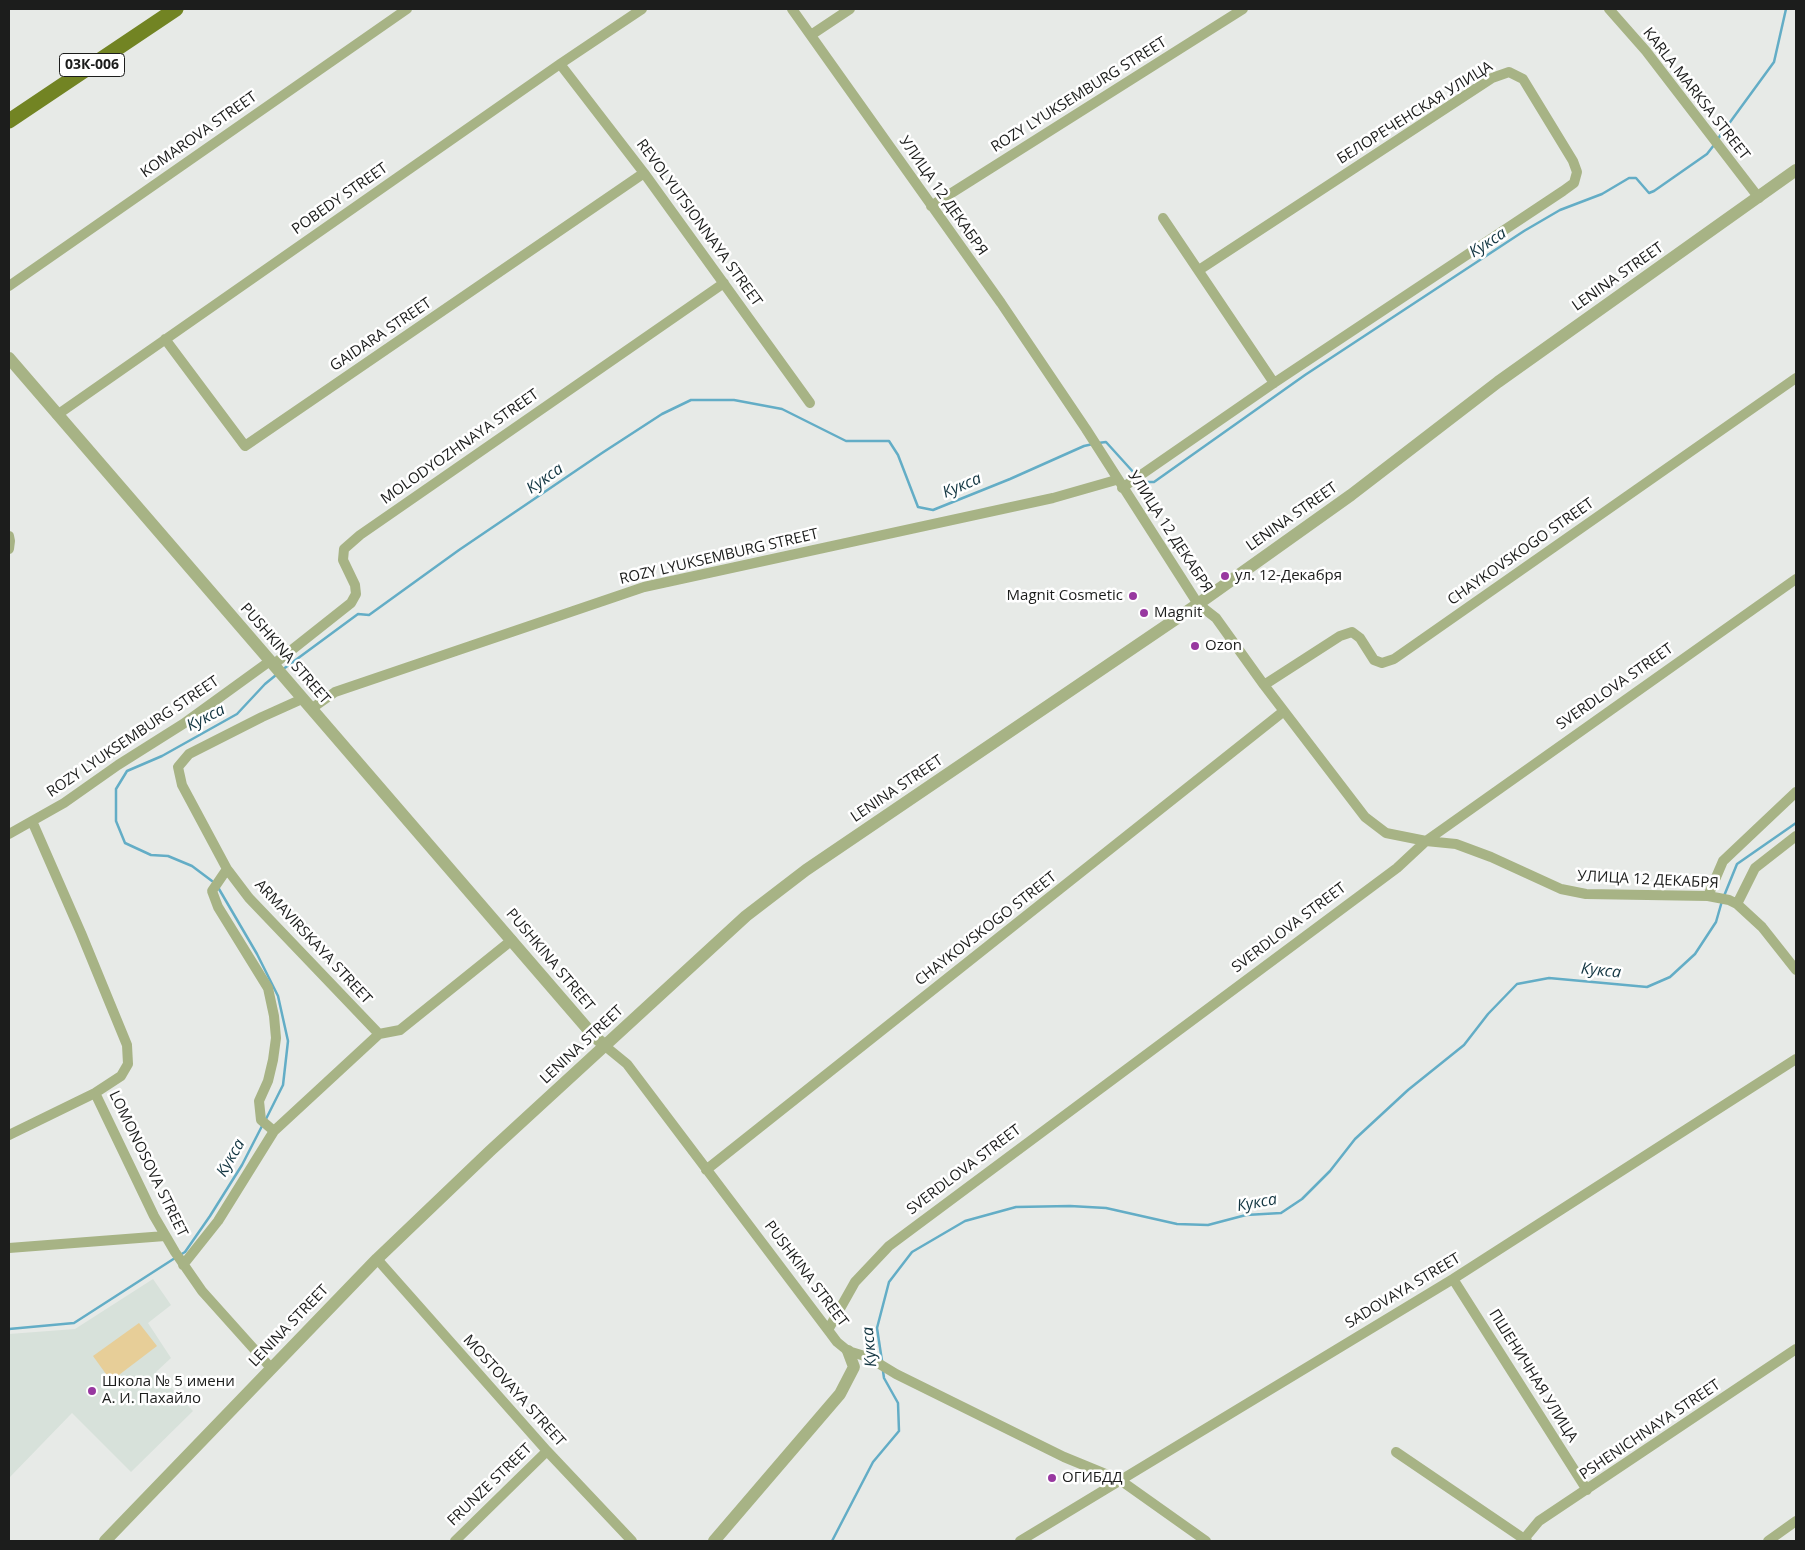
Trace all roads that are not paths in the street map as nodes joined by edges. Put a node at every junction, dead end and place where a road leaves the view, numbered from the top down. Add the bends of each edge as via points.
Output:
1 (176, 9) edge
2 (407, 9) edge
3 (792, 9) edge
4 (850, 9) edge
5 (1244, 9) edge
6 (1609, 9) edge
7 (635, 11) edge
8 (810, 35) junction
9 (560, 64) junction
10 (9, 121) edge
11 (1796, 170) edge
12 (644, 173) junction
13 (1758, 198) junction
14 (931, 206) junction
15 (1164, 218) dead end
16 (1199, 270) junction
17 (724, 283) junction
18 (9, 286) edge
19 (166, 339) junction
20 (11, 364) edge
21 (1796, 378) edge
22 (1274, 383) junction
23 (810, 403) dead end
24 (57, 415) junction
25 (1119, 484) junction
26 (9, 536) edge
27 (9, 549) edge
28 (1796, 579) edge
29 (1198, 604) junction
30 (277, 668) junction
31 (1264, 685) junction
32 (302, 699) junction
33 (311, 709) junction
34 (1284, 711) junction
35 (1796, 792) edge
36 (32, 821) junction
37 (9, 834) edge
38 (1796, 836) edge
39 (1426, 841) junction
40 (227, 869) junction
41 (1712, 896) junction
42 (1733, 902) junction
43 (512, 940) junction
44 (1796, 970) edge
45 (379, 1034) junction
46 (605, 1046) junction
47 (1796, 1059) edge
48 (95, 1094) junction
49 (267, 1125) junction
50 (9, 1135) edge
51 (706, 1170) junction
52 (165, 1236) junction
53 (9, 1248) edge
54 (179, 1259) junction
55 (377, 1259) junction
56 (1453, 1279) junction
57 (828, 1330) junction
58 (1796, 1349) edge
59 (848, 1351) junction
60 (271, 1368) junction
61 (547, 1451) junction
62 (1396, 1452) dead end
63 (1120, 1480) junction
64 (1587, 1490) junction
65 (1796, 1522) edge
66 (1525, 1540) edge
67 (105, 1541) edge
68 (454, 1541) edge
69 (632, 1541) edge
70 (714, 1541) edge
71 (1020, 1541) edge
72 (1206, 1541) edge
73 (1768, 1541) edge

1 - 10 main road, 03К-006
2 - 18 street, KOMAROVA STREET
3 - 8 street, УЛИЦА 12 ДЕКАБРЯ
4 - 8 street
5 - 14 street, ROZY LYUKSEMBURG STREET
6 - 13 street, KARLA MARKSA STREET via 1646,51
7 - 9 street, POBEDY STREET
8 - 14 street, УЛИЦА 12 ДЕКАБРЯ
9 - 12 street, REVOLYUTSIONNAYA STREET
9 - 19 street, POBEDY STREET
11 - 13 street, LENINA STREET
12 - 17 street, REVOLYUTSIONNAYA STREET
12 - 19 street, GAIDARA STREET via 245,446
13 - 29 street, LENINA STREET via 1498,382 1351,496
14 - 25 street, УЛИЦА 12 ДЕКАБРЯ via 1001,303
15 - 16 street
16 - 22 street
16 - 22 street, БЕЛОРЕЧЕНСКАЯ УЛИЦА via 1492,78 1509,72 1522,79 1573,161 1577,172 1574,183
17 - 23 street, REVOLYUTSIONNAYA STREET
17 - 30 street, MOLODYOZHNAYA STREET via 349,544 344,549 343,560 355,585 356,594 351,603
19 - 24 street, POBEDY STREET
20 - 24 street, PUSHKINA STREET
21 - 31 street, CHAYKOVSKOGO STREET via 1394,659 1382,663 1374,660 1360,638 1352,632 1340,636
22 - 25 street, БЕЛОРЕЧЕНСКАЯ УЛИЦА
24 - 30 street, PUSHKINA STREET
25 - 29 street, УЛИЦА 12 ДЕКАБРЯ
25 - 33 street, ROZY LYUKSEMBURG STREET via 644,587 335,692
26 - 27 street
28 - 39 street, SVERDLOVA STREET
29 - 31 street, УЛИЦА 12 ДЕКАБРЯ via 1216,618
29 - 46 street, LENINA STREET via 806,870 746,916
30 - 32 street, PUSHKINA STREET
30 - 36 street, ROZY LYUKSEMBURG STREET via 182,724
31 - 34 street, УЛИЦА 12 ДЕКАБРЯ
32 - 33 street, PUSHKINA STREET
32 - 40 street, ARMAVIRSKAYA STREET via 190,754 178,767 182,785
33 - 43 street, PUSHKINA STREET
34 - 39 street, УЛИЦА 12 ДЕКАБРЯ via 1365,818 1386,833
34 - 51 street, CHAYKOVSKOGO STREET
35 - 41 street via 1723,861
36 - 37 street, ROZY LYUKSEMBURG STREET
36 - 48 street, LOMONOSOVA STREET via 127,1045 128,1064 121,1076
38 - 42 street via 1755,868
39 - 41 street, УЛИЦА 12 ДЕКАБРЯ via 1456,844 1570,891
39 - 57 street, SVERDLOVA STREET via 1397,868 889,1246 855,1282
40 - 45 street, ARMAVIRSKAYA STREET via 249,898
40 - 49 street via 212,891 218,907 268,988 274,1016 273,1060 259,1100
41 - 42 street, УЛИЦА 12 ДЕКАБРЯ
42 - 44 street, УЛИЦА 12 ДЕКАБРЯ via 1762,927
43 - 45 street via 400,1030
43 - 46 street, PUSHKINA STREET
45 - 49 street
46 - 51 street, PUSHKINA STREET via 627,1064
46 - 55 street, LENINA STREET
47 - 56 street, SADOVAYA STREET
48 - 50 street
48 - 52 street, LOMONOSOVA STREET
49 - 54 street via 218,1221
51 - 57 street, PUSHKINA STREET
52 - 53 street
52 - 54 street, LOMONOSOVA STREET
54 - 60 street, LOMONOSOVA STREET via 202,1291
55 - 60 street, LENINA STREET
55 - 61 street, MOSTOVAYA STREET
56 - 63 street, SADOVAYA STREET
56 - 64 street, ПШЕНИЧНАЯ УЛИЦА
57 - 59 street, PUSHKINA STREET
58 - 64 street, PSHENICHNAYA STREET
59 - 63 street, PUSHKINA STREET via 868,1357 1064,1457
59 - 70 street via 854,1367 840,1394
60 - 67 street, LENINA STREET
61 - 68 street, FRUNZE STREET
61 - 69 street, MOSTOVAYA STREET
62 - 66 street
63 - 71 street, SADOVAYA STREET
63 - 72 street, PUSHKINA STREET
64 - 66 street, PSHENICHNAYA STREET via 1539,1522
65 - 73 street

